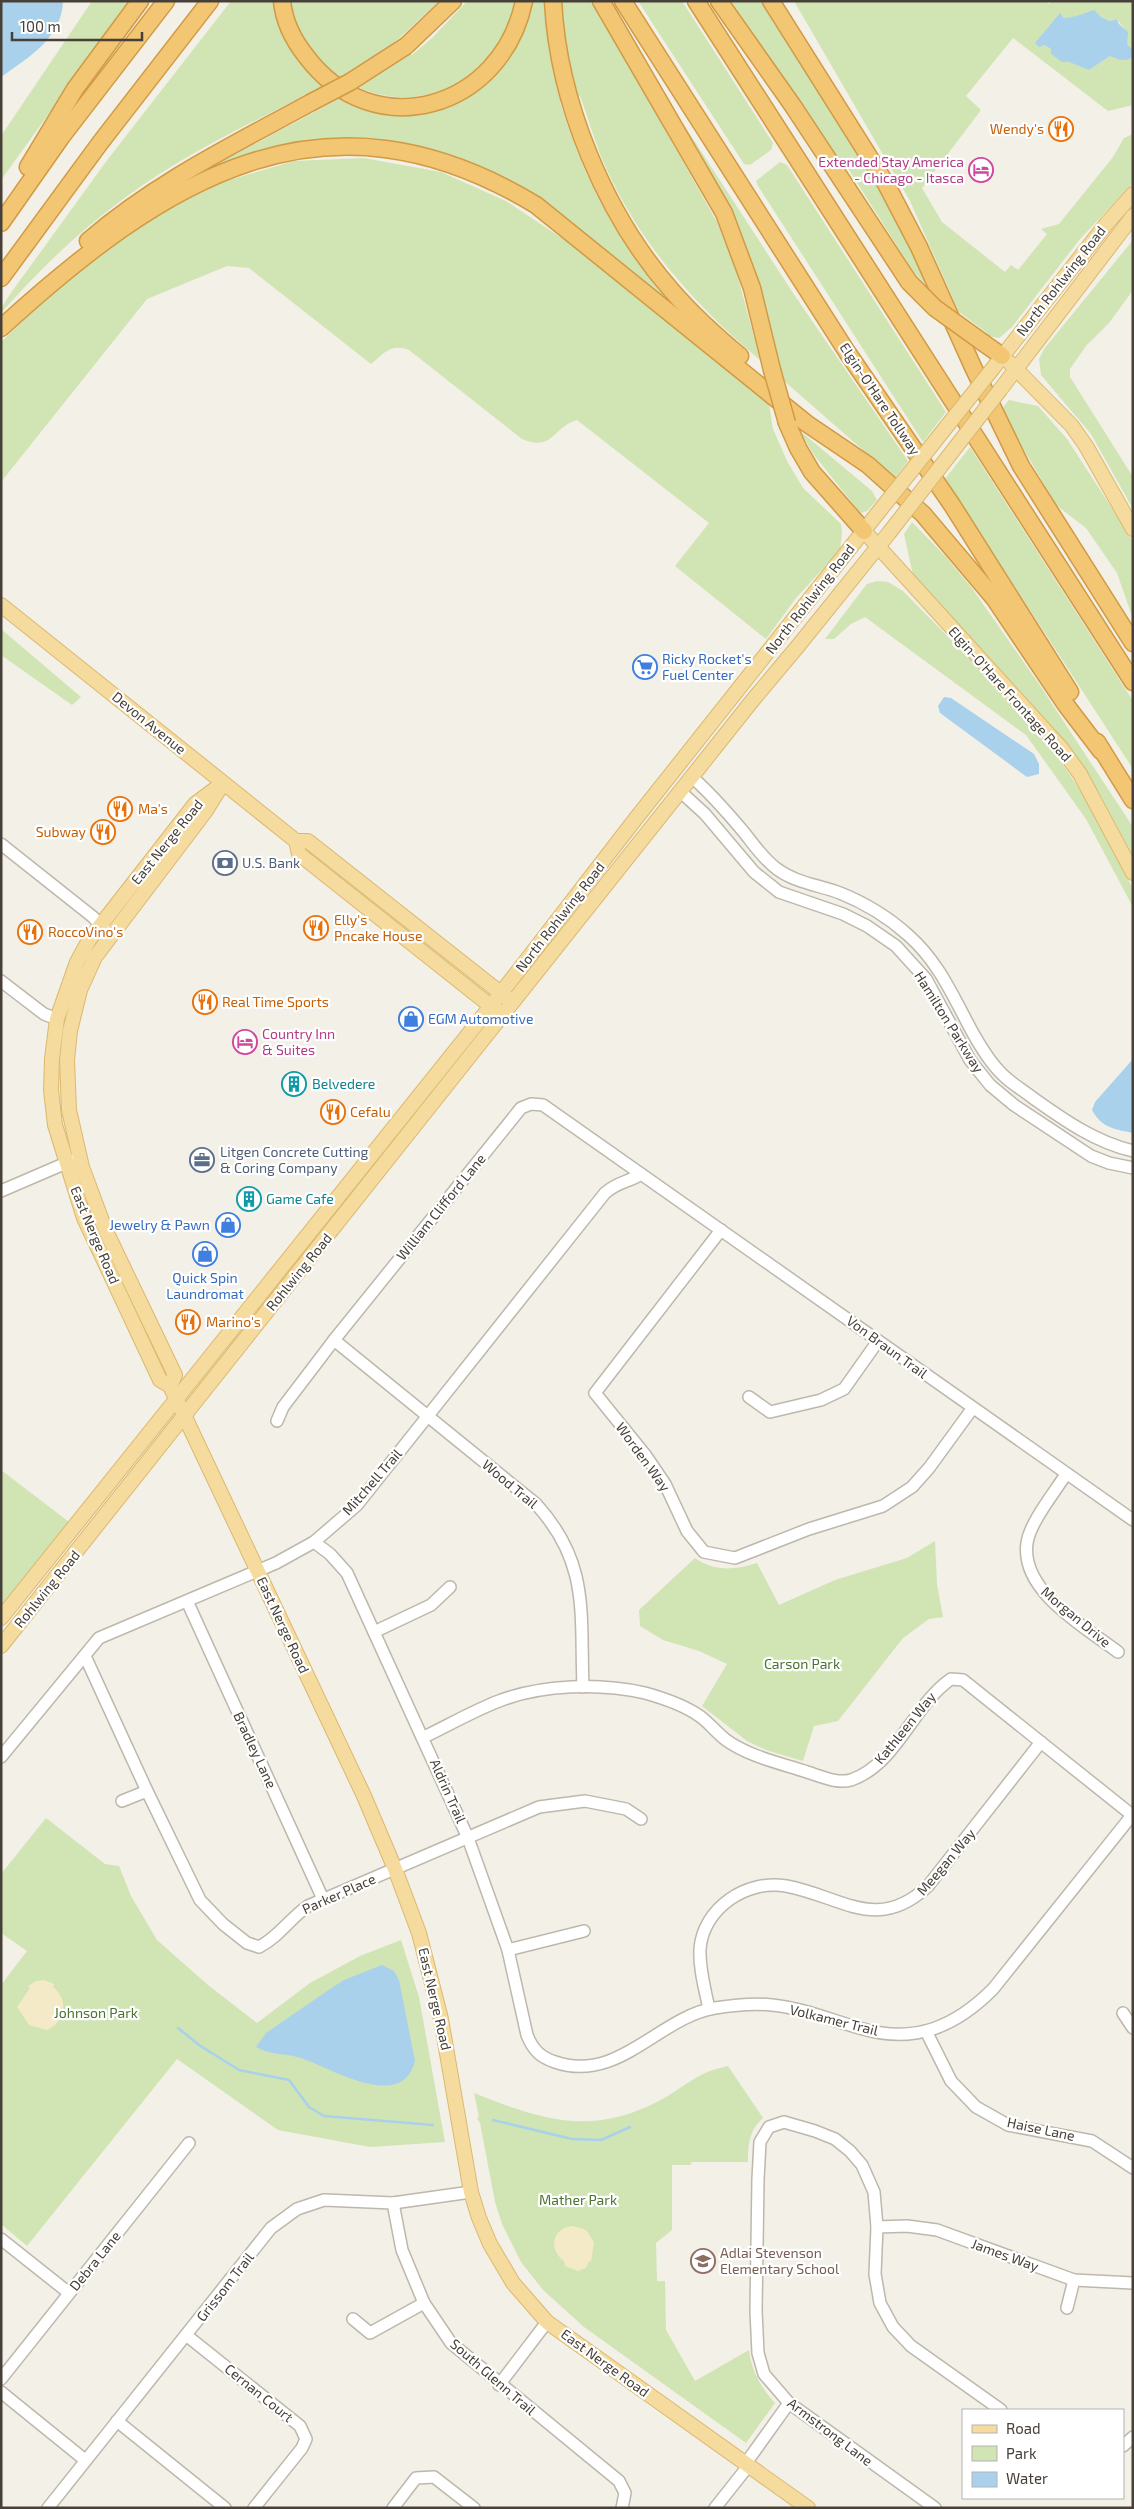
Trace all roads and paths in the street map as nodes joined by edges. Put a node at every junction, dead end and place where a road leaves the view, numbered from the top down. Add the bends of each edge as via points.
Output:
1 (140, 1) edge
2 (166, 1) edge
3 (210, 1) edge
4 (282, 1) edge
5 (453, 1) edge
6 (524, 1) edge
7 (553, 1) edge
8 (601, 1) edge
9 (623, 1) edge
10 (696, 1) edge
11 (719, 1) edge
12 (771, 1) edge
13 (782, 1) edge
14 (832, 97) junction
15 (1133, 194) edge
16 (1, 212) edge
17 (1133, 216) edge
18 (1, 223) edge
19 (1, 278) edge
20 (1, 327) edge
21 (1002, 356) junction
22 (1017, 369) junction
23 (856, 456) junction
24 (1133, 529) edge
25 (864, 531) junction
26 (878, 546) junction
27 (1, 605) edge
28 (1132, 643) edge
29 (1133, 682) edge
30 (731, 698) junction
31 (1101, 750) junction
32 (687, 776) junction
33 (665, 782) junction
34 (223, 783) junction
35 (681, 792) junction
36 (1133, 800) edge
37 (296, 841) junction
38 (1, 844) edge
39 (1133, 873) edge
40 (105, 929) junction
41 (1, 980) edge
42 (501, 994) junction
43 (513, 1003) junction
44 (491, 1006) junction
45 (504, 1016) junction
46 (57, 1019) junction
47 (1133, 1151) edge
48 (79, 1158) junction
49 (66, 1163) junction
50 (1133, 1168) edge
51 (641, 1174) junction
52 (1, 1191) edge
53 (721, 1230) junction
54 (334, 1340) junction
55 (878, 1341) junction
56 (170, 1386) junction
57 (749, 1397) dead end
58 (177, 1400) junction
59 (972, 1409) junction
60 (184, 1415) junction
61 (427, 1416) junction
62 (277, 1421) dead end
63 (1066, 1474) junction
64 (1133, 1520) edge
65 (314, 1542) junction
66 (258, 1570) junction
67 (450, 1587) dead end
68 (187, 1601) junction
69 (1, 1618) edge
70 (374, 1632) junction
71 (1, 1646) edge
72 (1118, 1652) dead end
73 (85, 1656) junction
74 (583, 1687) junction
75 (424, 1737) junction
76 (1041, 1742) junction
77 (1, 1757) edge
78 (147, 1792) junction
79 (122, 1801) dead end
80 (1132, 1814) edge
81 (641, 1819) dead end
82 (468, 1838) junction
83 (395, 1869) junction
84 (323, 1899) junction
85 (584, 1930) dead end
86 (508, 1950) junction
87 (709, 2009) junction
88 (1124, 2013) dead end
89 (1133, 2028) edge
90 (926, 2031) junction
91 (543, 2058) joint
92 (189, 2143) dead end
93 (1133, 2168) edge
94 (471, 2192) junction
95 (393, 2203) junction
96 (877, 2227) junction
97 (1, 2239) edge
98 (1074, 2280) junction
99 (1133, 2284) edge
100 (69, 2293) junction
101 (424, 2303) junction
102 (1067, 2308) dead end
103 (352, 2319) dead end
104 (548, 2322) junction
105 (186, 2335) junction
106 (1, 2379) edge
107 (499, 2385) junction
108 (1, 2392) edge
109 (789, 2403) junction
110 (1000, 2409) edge
111 (116, 2421) junction
112 (85, 2460) junction
113 (747, 2464) junction
114 (48, 2508) edge
115 (225, 2508) edge
116 (254, 2508) edge
117 (393, 2508) edge
118 (474, 2508) edge
119 (622, 2508) edge
120 (715, 2508) edge
121 (808, 2508) edge
122 (935, 2508) edge

1 - 16 highway via 76,89
2 - 18 highway via 62,136
3 - 19 highway
4 - 6 highway via 295,43 319,74 341,91 393,107 446,99 486,75 511,43
5 - 20 highway, bridge via 406,46 350,82 151,192 105,226 52,273
7 - 23 highway via 558,45 579,126 595,170 634,240 671,290 738,355
8 - 25 highway, bridge via 724,213 749,281 787,423 798,448 812,472
9 - 31 highway, Elgin-O'Hare Tollway via 847,352 952,505 1087,719
10 - 29 highway
11 - 21 highway, bridge via 909,282 935,308
12 - 14 highway
13 - 14 highway via 814,57
14 - 28 highway via 906,220 1021,466
15 - 21 main road, North Rohlwing Road
17 - 22 main road, North Rohlwing Road
20 - 23 highway via 117,231 211,176 246,162 321,148 405,152 480,175 536,205 806,423
21 - 22 main road
21 - 25 main road, North Rohlwing Road, bridge
22 - 24 main road via 1072,426
22 - 26 main road, North Rohlwing Road, bridge
23 - 31 highway via 923,514 957,552 994,598 1066,705
25 - 26 main road, Elgin-O'Hare Frontage Road
25 - 30 main road, North Rohlwing Road
26 - 32 main road, North Rohlwing Road
26 - 39 main road, Elgin-O'Hare Frontage Road via 1062,749 1080,774
27 - 34 main road, Devon Avenue
30 - 32 main road via 717,726 683,769
30 - 33 main road, North Rohlwing Road
31 - 36 highway, Elgin-O'Hare Tollway
32 - 33 main road
32 - 35 main road
32 - 47 street, Hamilton Parkway via 725,810 776,869 789,877 840,893 868,906 908,935 940,972 988,1059 1004,1076 1088,1134
33 - 42 main road, North Rohlwing Road
34 - 37 main road, Devon Avenue
34 - 40 main road, East Nerge Road via 205,812
35 - 43 main road, North Rohlwing Road
35 - 50 street, Hamilton Parkway via 705,814 754,872 779,892 844,914 896,946 926,979 970,1060 1002,1096 1040,1125 1091,1156
37 - 42 main road, Devon Avenue via 308,841
37 - 44 main road, Devon Avenue via 299,854
38 - 40 street
40 - 46 main road, East Nerge Road via 77,962
40 - 48 main road, East Nerge Road via 84,980 70,1031 67,1060 69,1101
41 - 46 street via 44,1014
42 - 43 main road, Devon Avenue
42 - 44 main road, North Rohlwing Road
43 - 45 main road, North Rohlwing Road
44 - 45 main road, Devon Avenue
44 - 58 main road, Rohlwing Road
45 - 60 main road, Rohlwing Road
46 - 49 main road, East Nerge Road via 52,1090 55,1124
48 - 49 street
48 - 56 main road, East Nerge Road via 105,1229 175,1376
49 - 52 street
49 - 56 main road, East Nerge Road via 84,1218 132,1322 160,1380
51 - 53 street, Von Braun Trail
51 - 54 street, William Clifford Lane via 543,1105 531,1104 521,1108
51 - 61 street, Mitchell Trail via 633,1180 616,1183 605,1193
53 - 55 street, Von Braun Trail
53 - 59 street, Worden Way via 595,1394 656,1470 687,1531 704,1552 735,1558 809,1529 883,1506 912,1488
54 - 61 street, Wood Trail
54 - 62 street, William Clifford Lane via 283,1407
55 - 57 street via 844,1389 821,1400 770,1412
55 - 59 street, Von Braun Trail
56 - 58 main road, East Nerge Road
58 - 60 main road, East Nerge Road
58 - 69 main road, Rohlwing Road
59 - 63 street, Von Braun Trail
60 - 66 main road, East Nerge Road
60 - 71 main road, Rohlwing Road
61 - 65 street, Mitchell Trail via 357,1505
61 - 74 street, Wood Trail via 536,1504 566,1546 576,1569 580,1597
63 - 64 street, Von Braun Trail
63 - 72 street, Morgan Drive via 1037,1520 1027,1543 1030,1572 1058,1606
65 - 66 street, Mitchell Trail
65 - 70 street, Aldrin Trail via 347,1573
66 - 68 street, Mitchell Trail
66 - 83 main road, East Nerge Road
67 - 70 street via 431,1604
68 - 73 street, Mitchell Trail via 99,1638
68 - 84 street, Bradley Lane
70 - 75 street, Aldrin Trail
73 - 77 street, Mitchell Trail
73 - 78 street, Parker Place
74 - 75 street, Kathleen Way via 542,1690 500,1700
74 - 76 street, Kathleen Way via 615,1688 674,1703 700,1716 726,1740 750,1754 827,1779 849,1780 868,1772 886,1755 939,1687 951,1679 963,1680
75 - 82 street, Aldrin Trail
76 - 80 street, Kathleen Way
76 - 87 street, Meegan Way via 928,1886 914,1899 896,1908 863,1909 785,1886 759,1886 737,1894 720,1907 707,1924 700,1947 700,1970
78 - 79 street
78 - 84 street, Parker Place via 200,1900 223,1924 248,1943 259,1947 271,1941 295,1914
80 - 90 street, Volkamer Trail via 993,1989 954,2021
81 - 82 street, Parker Place via 626,1810 585,1801 539,1807
82 - 83 street, Parker Place
82 - 86 street, Aldrin Trail
83 - 84 street, Parker Place
83 - 94 main road, East Nerge Road via 421,1941 441,2018
85 - 86 street
86 - 91 street, Aldrin Trail via 527,2035 532,2048
87 - 90 street, Volkamer Trail via 741,2004 772,2005 888,2034
87 - 91 street, Volkamer Trail via 683,2020 615,2060 588,2066 563,2065
88 - 89 street
90 - 93 street, Haise Lane via 952,2082 976,2107 1008,2124 1092,2141
92 - 100 street, Debra Lane
94 - 95 street, Grissom Trail
94 - 104 main road, East Nerge Road via 490,2244 513,2283
95 - 101 street, South Glenn Trail via 402,2250
95 - 105 street, Grissom Trail via 324,2200 297,2209 271,2228
96 - 98 street, James Way via 937,2230
96 - 109 street, Armstrong Lane via 874,2192 862,2165 850,2151 835,2139 815,2130 784,2122 769,2127 760,2142 758,2179 758,2353 764,2374
96 - 110 street via 875,2274 880,2303 893,2327 911,2346
97 - 100 street
98 - 99 street, James Way
98 - 102 street
100 - 106 street, Debra Lane
101 - 103 street via 370,2333
101 - 107 street, South Glenn Trail via 451,2343
104 - 107 street
104 - 113 main road, East Nerge Road
105 - 111 street, Grissom Trail
105 - 116 street, Cernan Court via 300,2426 306,2439
107 - 119 street, South Glenn Trail via 619,2481 625,2493
108 - 112 street
109 - 113 street
109 - 122 street, Armstrong Lane
111 - 112 street, Grissom Trail
111 - 115 street
112 - 114 street, Grissom Trail
113 - 120 street
113 - 121 main road, East Nerge Road
117 - 118 street via 416,2478 434,2476

